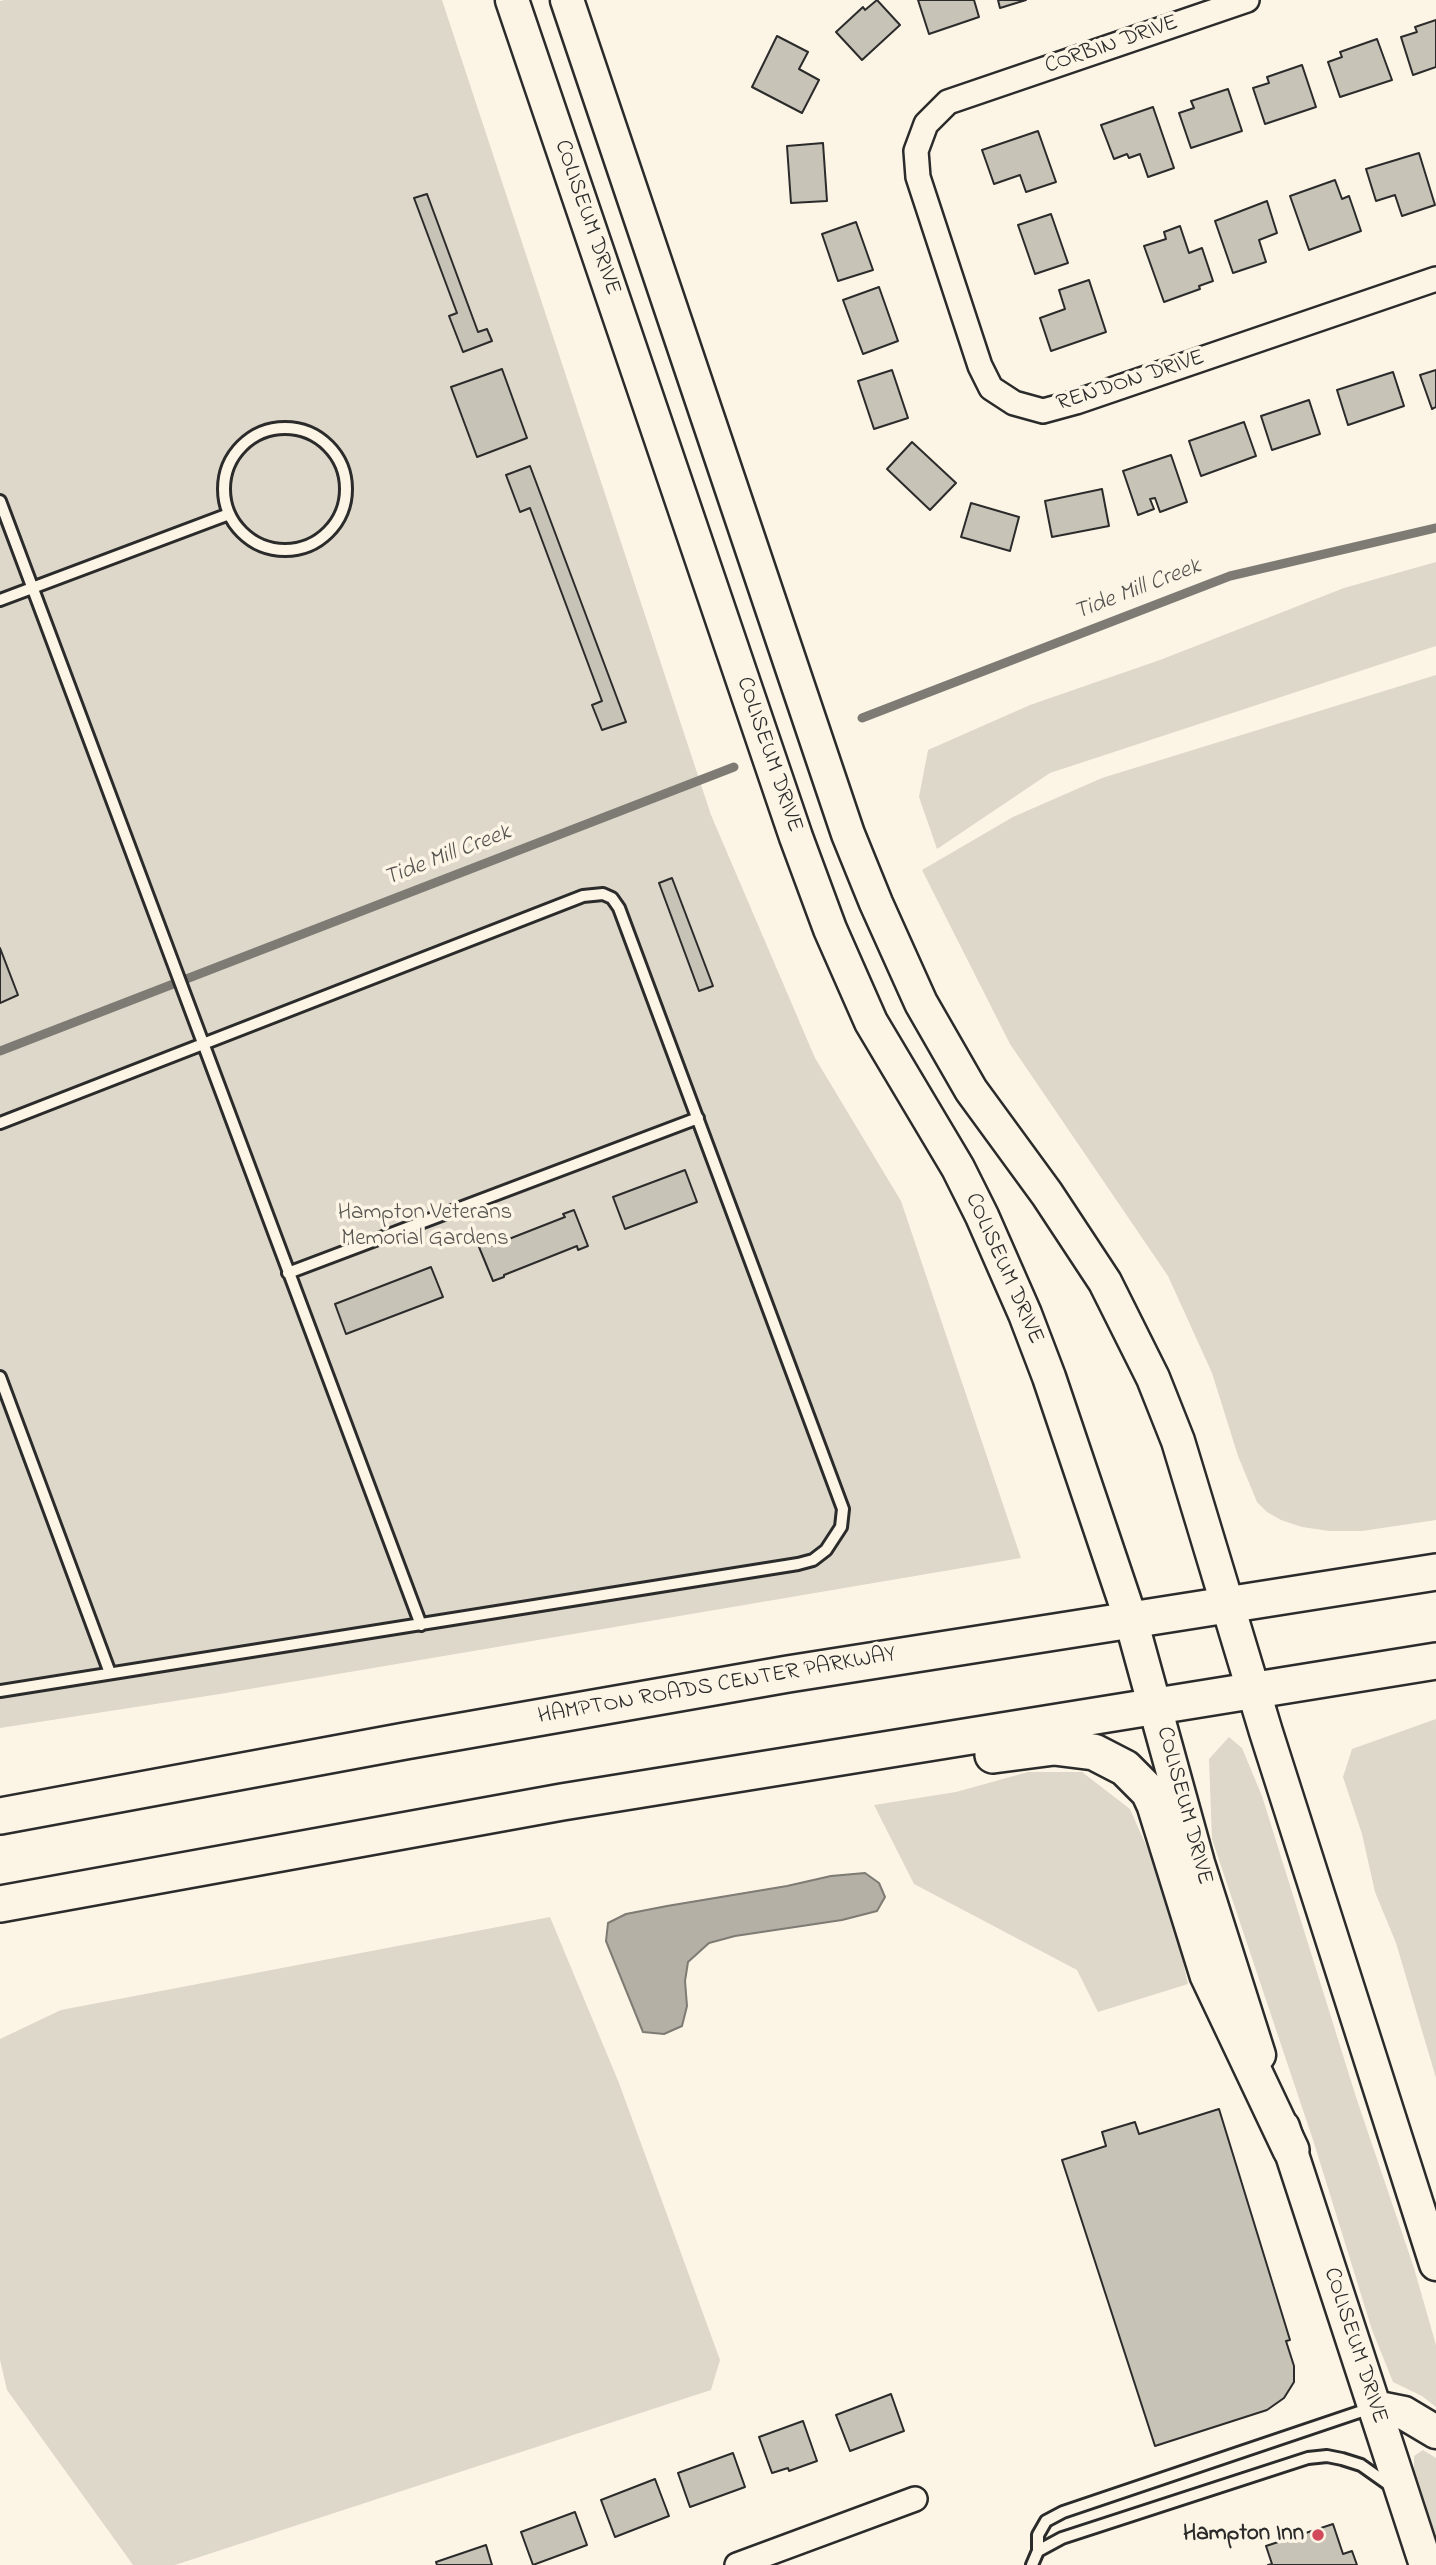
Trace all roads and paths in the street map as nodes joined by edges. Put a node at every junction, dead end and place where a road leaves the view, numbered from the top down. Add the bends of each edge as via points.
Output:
1 (512, 0) edge
2 (567, 0) edge
3 (1247, 0) edge
4 (977, 92) joint
5 (1436, 279) edge
6 (0, 501) edge
7 (229, 514) junction
8 (33, 588) junction
9 (0, 600) edge
10 (202, 1044) junction
11 (698, 1118) junction
12 (0, 1123) edge
13 (288, 1273) junction
14 (0, 1377) edge
15 (1436, 1573) edge
16 (1228, 1605) junction
17 (1131, 1620) junction
18 (421, 1625) junction
19 (1436, 1661) edge
20 (110, 1673) junction
21 (1253, 1689) junction
22 (0, 1691) edge
23 (1156, 1705) junction
24 (562, 1802) junction
25 (0, 1816) edge
26 (0, 1905) edge
27 (1398, 2147) junction
28 (1291, 2150) junction
29 (1436, 2224) edge
30 (1436, 2264) edge
31 (1374, 2407) junction
32 (1436, 2431) edge
33 (1403, 2495) junction
34 (915, 2500) dead end
35 (1038, 2551) junction
36 (737, 2565) edge
37 (1032, 2565) edge
38 (1426, 2565) edge

1 - 17 street, COLISEUM DRIVE via 822,908 871,1022 958,1168 1009,1276 1049,1377
2 - 16 street via 848,834 876,903 943,1044 1005,1139 1085,1247 1131,1331 1178,1441
3 - 4 street, CORBIN DRIVE
4 - 5 street, RENDON DRIVE via 947,102 926,124 916,151 918,177 981,366 991,388 1014,403 1043,411 1076,402
6 - 8 lane
7 - 7 lane via 241,532 258,544 300,549 335,526 345,506 342,464 332,448 299,429 261,433 244,443 232,458 225,476
7 - 8 lane
8 - 9 lane
8 - 10 lane
10 - 11 lane via 583,896 603,894 619,908
10 - 12 lane
10 - 13 lane
11 - 13 lane
11 - 18 lane via 840,1496 844,1508 841,1527 826,1550 798,1564
13 - 18 lane
14 - 20 lane
15 - 16 main road, HAMPTON ROADS CENTER PARKWAY
16 - 17 main road, HAMPTON ROADS CENTER PARKWAY
16 - 21 street
17 - 23 street, COLISEUM DRIVE
17 - 25 main road, HAMPTON ROADS CENTER PARKWAY via 788,1674
18 - 20 lane
19 - 21 main road
20 - 22 lane
21 - 23 main road
21 - 27 street
23 - 24 main road
23 - 28 street, COLISEUM DRIVE via 1198,1863
24 - 26 main road
24 - 28 main road via 901,1771 1054,1747 1110,1758 1139,1780 1155,1805 1208,1975
27 - 29 lane
27 - 30 street
28 - 31 street, COLISEUM DRIVE
31 - 32 street via 1404,2413
31 - 33 street, COLISEUM DRIVE
31 - 35 lane via 1063,2512 1046,2521 1038,2535
33 - 35 lane via 1361,2466 1326,2456 1308,2458 1062,2538
33 - 38 street, COLISEUM DRIVE
34 - 36 street
35 - 37 lane

